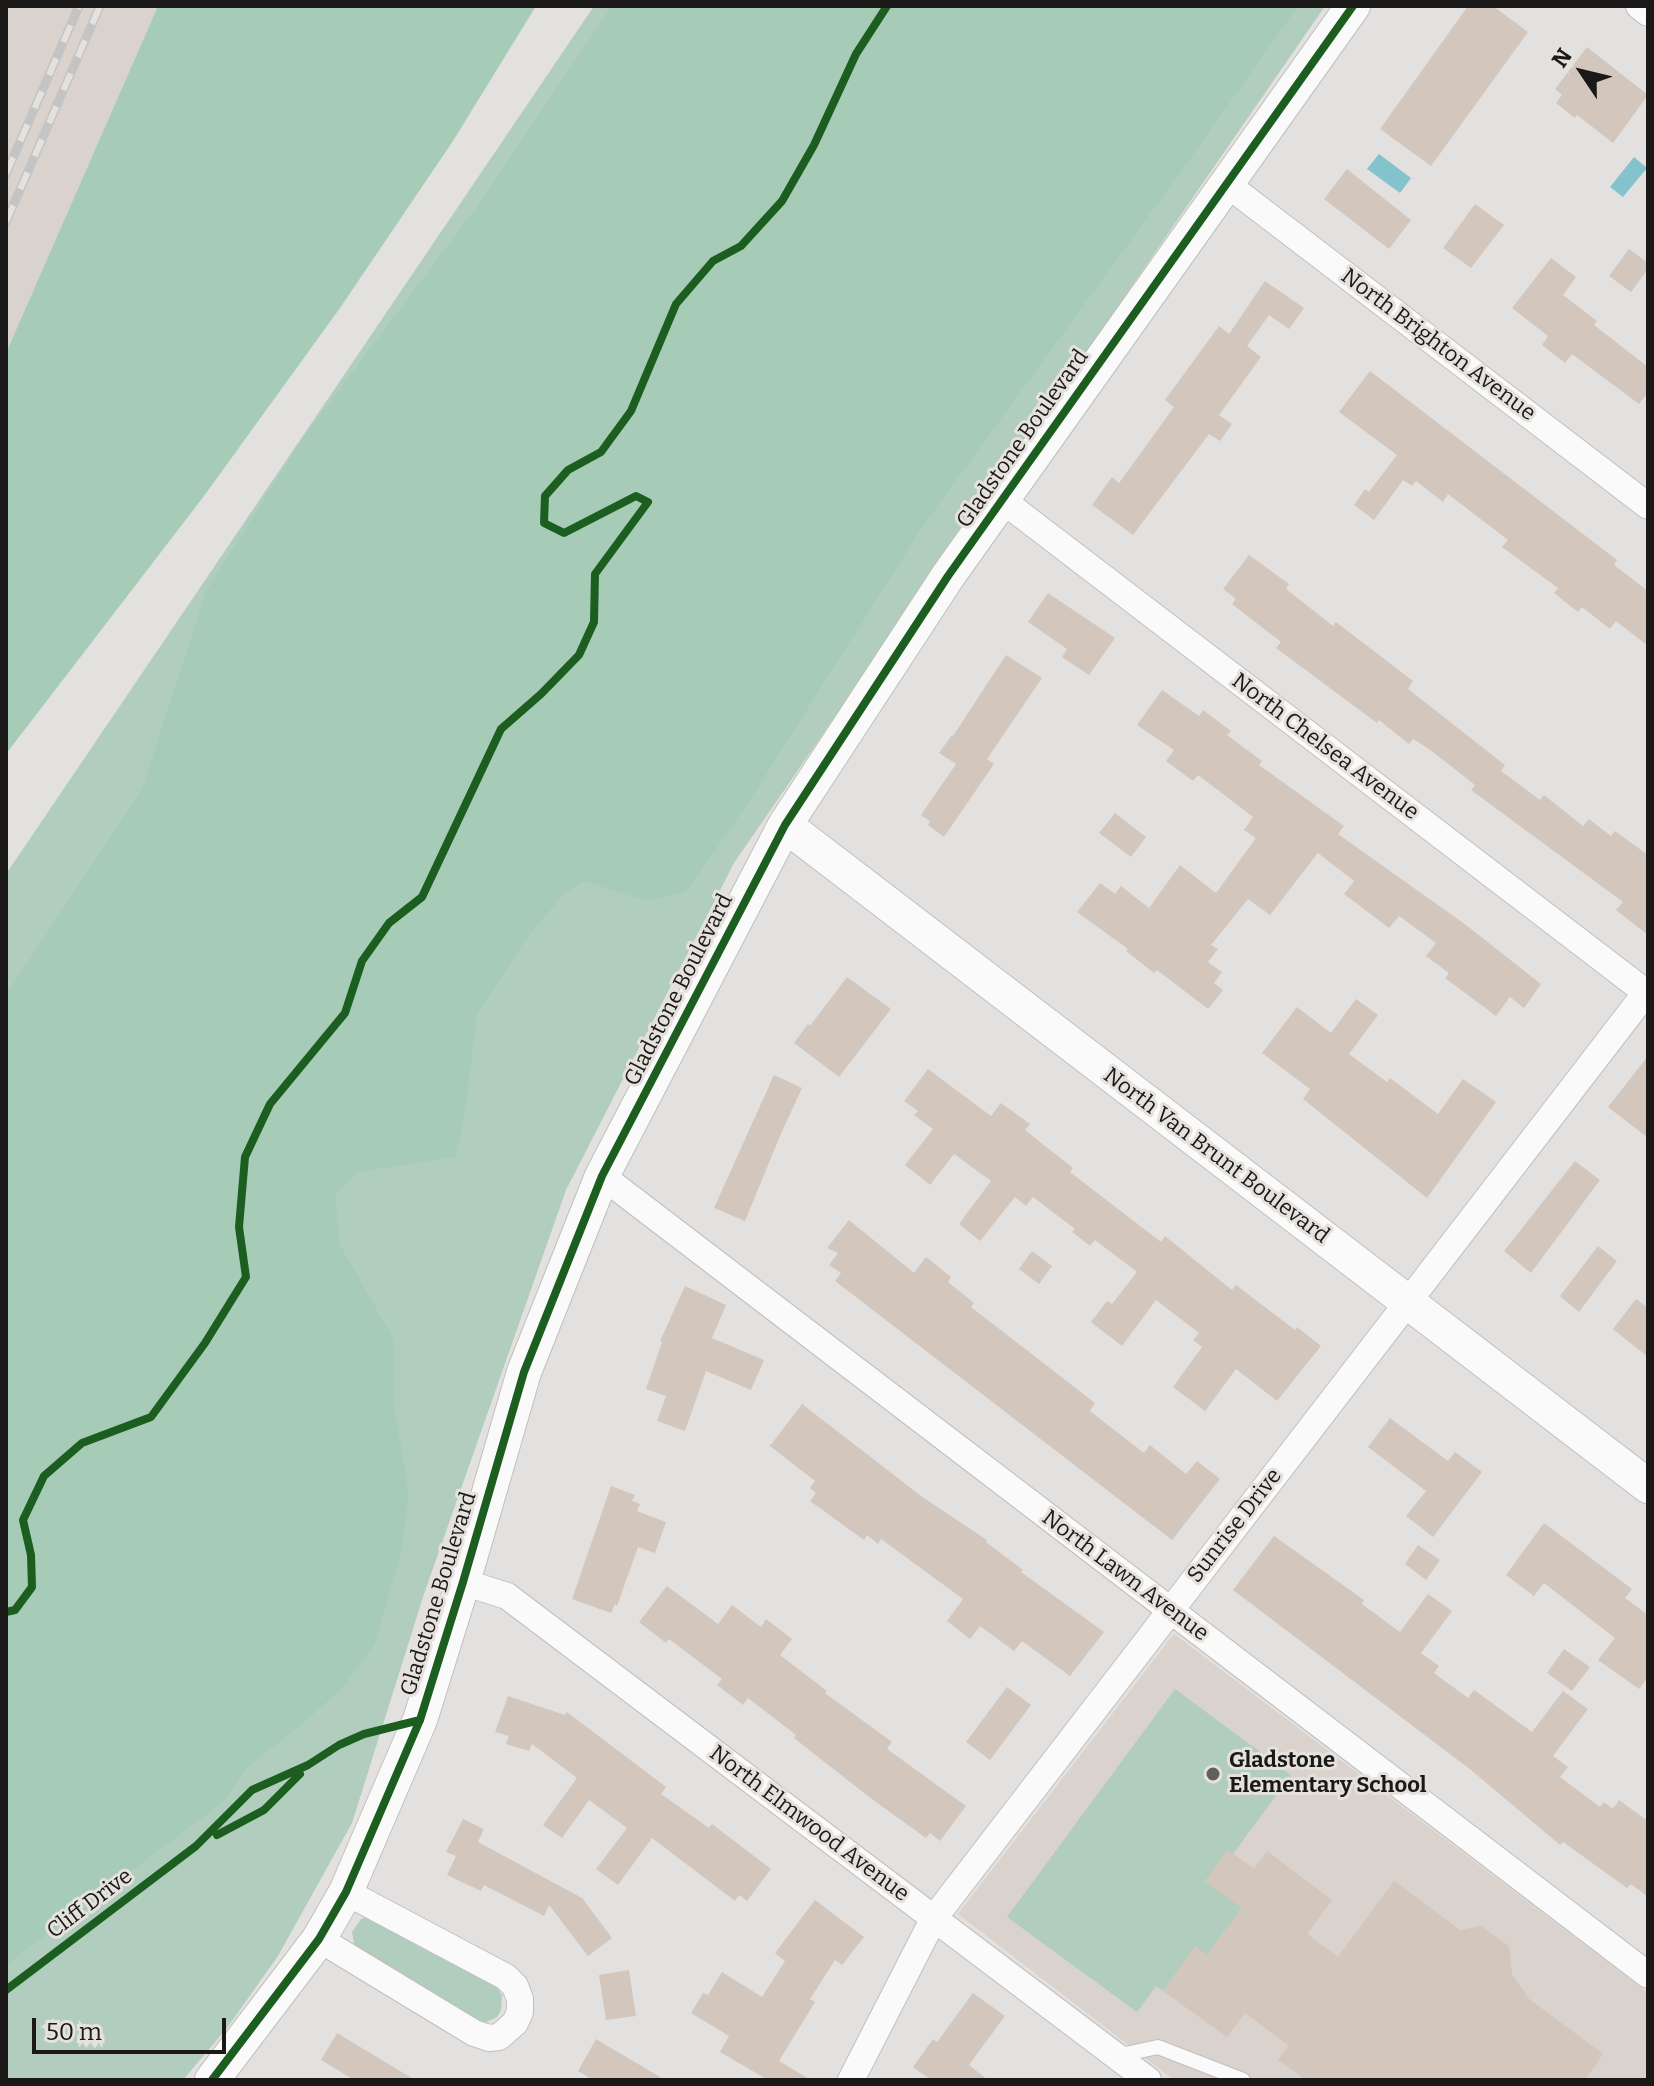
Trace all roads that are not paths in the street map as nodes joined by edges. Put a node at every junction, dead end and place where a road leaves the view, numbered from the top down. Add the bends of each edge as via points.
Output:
1 (1353, 6) edge
2 (1639, 6) edge
3 (1648, 13) edge
4 (1228, 185) junction
5 (1002, 500) junction
6 (1648, 506) edge
7 (785, 825) junction
8 (1647, 992) edge
9 (602, 1176) junction
10 (1407, 1302) junction
11 (1648, 1486) edge
12 (463, 1582) junction
13 (1171, 1610) junction
14 (346, 1892) junction
15 (934, 1918) junction
16 (319, 1939) junction
17 (1648, 1975) edge
18 (1116, 2056) junction
19 (212, 2080) edge
20 (851, 2080) edge
21 (1148, 2080) edge
22 (1243, 2080) edge

1 - 4 street, Gladstone Boulevard
2 - 3 street
4 - 5 street, Gladstone Boulevard
4 - 6 street, North Brighton Avenue
5 - 7 street, Gladstone Boulevard
5 - 8 street, North Chelsea Avenue
7 - 9 street, Gladstone Boulevard
7 - 10 street, North Van Brunt Boulevard
8 - 10 street, Sunrise Drive
9 - 12 street, Gladstone Boulevard via 524,1372
9 - 13 street, North Lawn Avenue
10 - 11 street, North Van Brunt Boulevard
10 - 13 street, Sunrise Drive
12 - 14 street, Gladstone Boulevard via 420,1720
12 - 15 street, North Elmwood Avenue via 507,1596
13 - 15 street, Sunrise Drive
13 - 17 street, North Lawn Avenue
14 - 16 street, Gladstone Boulevard
14 - 16 street via 506,1977 520,1999 515,2023 499,2037 474,2033
15 - 18 street, North Elmwood Avenue
15 - 20 street, Sunrise Drive
16 - 19 street, Gladstone Boulevard
18 - 21 street, North Elmwood Avenue
18 - 22 lane via 1158,2047

